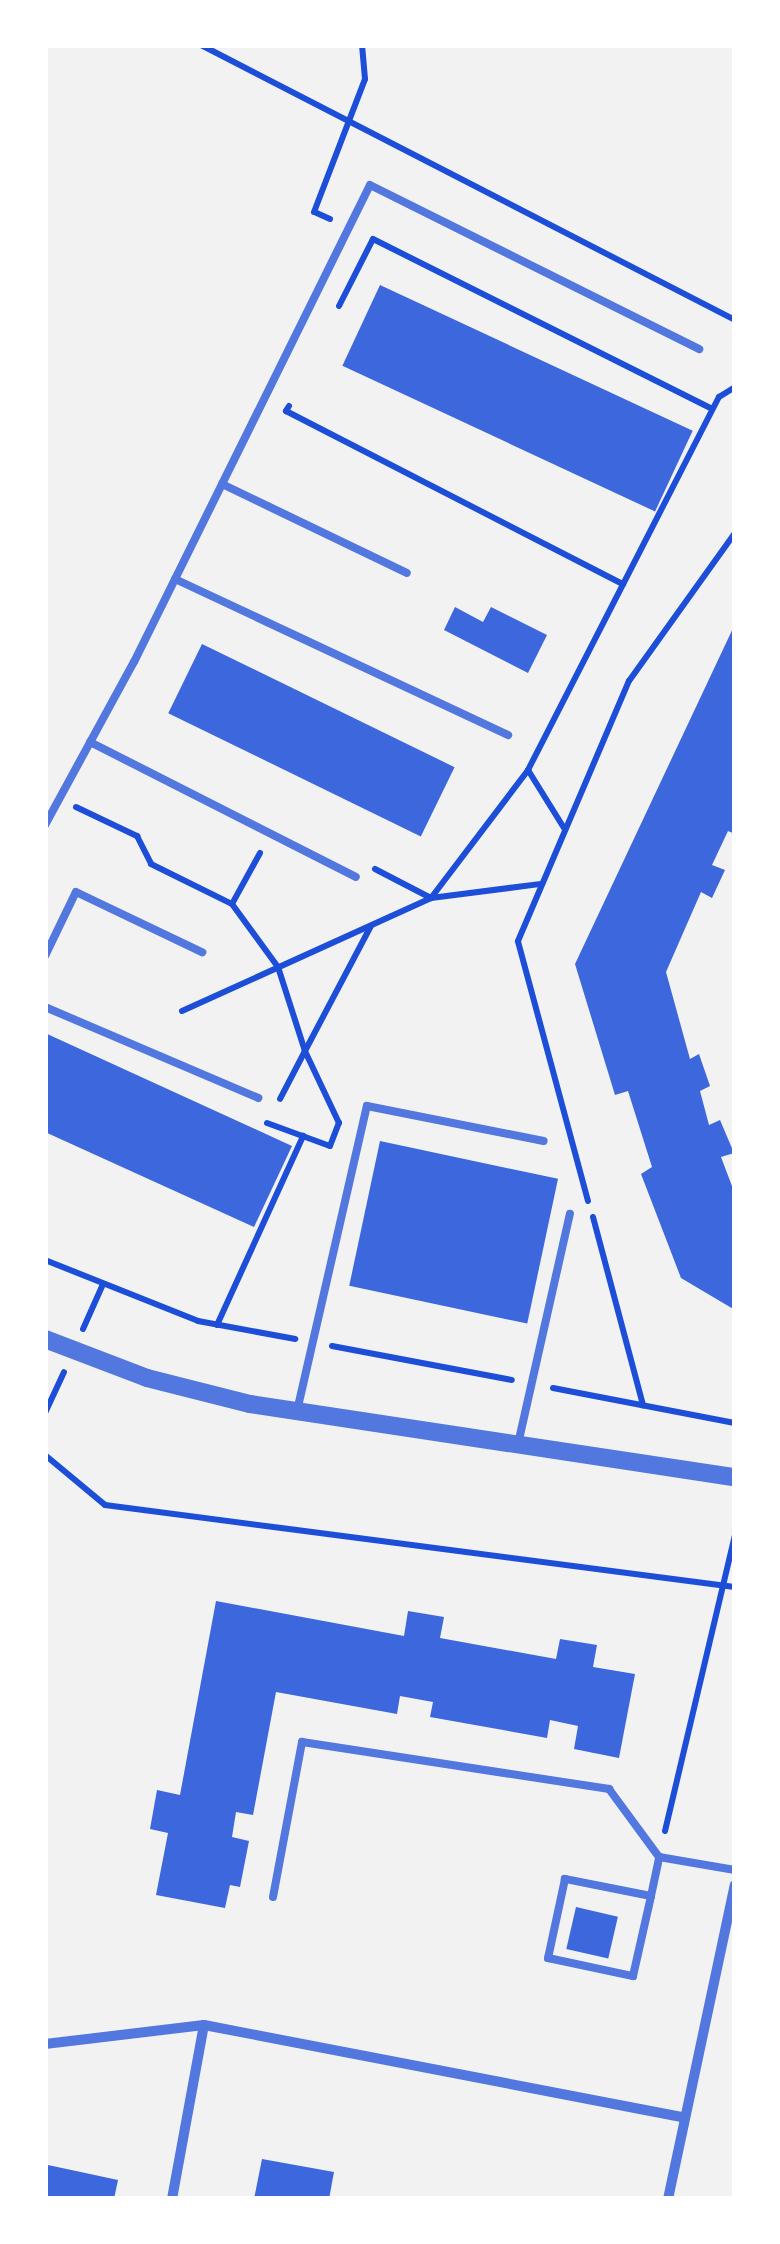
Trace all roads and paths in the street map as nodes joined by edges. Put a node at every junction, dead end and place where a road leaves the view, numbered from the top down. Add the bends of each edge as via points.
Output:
1 (201, 45) edge
2 (362, 45) edge
3 (352, 122) junction
4 (349, 228) junction
5 (373, 239) junction
6 (338, 308) dead end
7 (735, 320) edge
8 (699, 349) dead end
9 (735, 387) edge
10 (295, 394) dead end
11 (712, 410) junction
12 (222, 484) junction
13 (735, 533) edge
14 (406, 572) dead end
15 (175, 578) junction
16 (623, 584) junction
17 (508, 735) dead end
18 (90, 742) junction
19 (528, 770) junction
20 (67, 803) dead end
21 (45, 825) edge
22 (565, 830) junction
23 (260, 853) dead end
24 (356, 878) dead end
25 (542, 884) junction
26 (431, 898) junction
27 (232, 904) junction
28 (372, 925) junction
29 (202, 952) dead end
30 (45, 956) edge
31 (278, 968) junction
32 (45, 1007) edge
33 (182, 1011) dead end
34 (305, 1051) junction
35 (258, 1098) dead end
36 (250, 1116) dead end
37 (267, 1124) junction
38 (303, 1136) junction
39 (544, 1141) dead end
40 (570, 1214) dead end
41 (45, 1260) edge
42 (217, 1325) junction
43 (45, 1339) edge
44 (312, 1343) junction
45 (531, 1384) junction
46 (643, 1405) junction
47 (297, 1411) junction
48 (735, 1423) edge
49 (518, 1444) junction
50 (45, 1456) edge
51 (735, 1477) edge
52 (735, 1536) edge
53 (725, 1586) junction
54 (735, 1587) edge
55 (658, 1857) junction
56 (735, 1870) edge
57 (735, 1885) edge
58 (650, 1896) junction
59 (273, 1897) dead end
60 (204, 2024) junction
61 (45, 2044) edge
62 (684, 2116) junction
63 (172, 2199) edge
64 (668, 2199) edge

1 - 3 path
2 - 3 path via 365,79
3 - 4 path via 314,212
3 - 7 path
4 - 5 path
4 - 8 lane via 370,185
4 - 12 lane
5 - 6 path
5 - 11 path
9 - 11 path
10 - 16 path via 286,411
11 - 16 path
12 - 14 lane
12 - 15 lane
13 - 22 path via 629,680
15 - 17 lane
15 - 18 lane
16 - 19 path
18 - 21 lane
18 - 24 lane
19 - 22 path
19 - 26 path
20 - 27 path via 137,836 151,864
22 - 25 path
23 - 27 path
25 - 26 path
25 - 46 path via 518,940
26 - 28 path
27 - 31 path
28 - 31 path
28 - 34 path
29 - 30 lane via 76,892
31 - 33 path
31 - 34 path
32 - 35 lane
34 - 37 path
34 - 38 path via 338,1123 330,1146
36 - 37 path
37 - 38 path
38 - 42 path
39 - 44 lane via 367,1106
40 - 45 lane
41 - 42 path
42 - 44 path
43 - 47 street via 147,1378
44 - 45 path
44 - 47 lane
45 - 46 path
45 - 49 lane
46 - 48 path
47 - 49 street
49 - 51 street
50 - 53 path via 105,1506
52 - 53 path
53 - 54 path
53 - 55 path
55 - 56 lane
55 - 58 lane
55 - 59 lane via 609,1789 302,1742
57 - 62 street
58 - 58 lane via 634,1976 548,1958 566,1879
60 - 61 street
60 - 62 street
60 - 63 street
62 - 64 street

